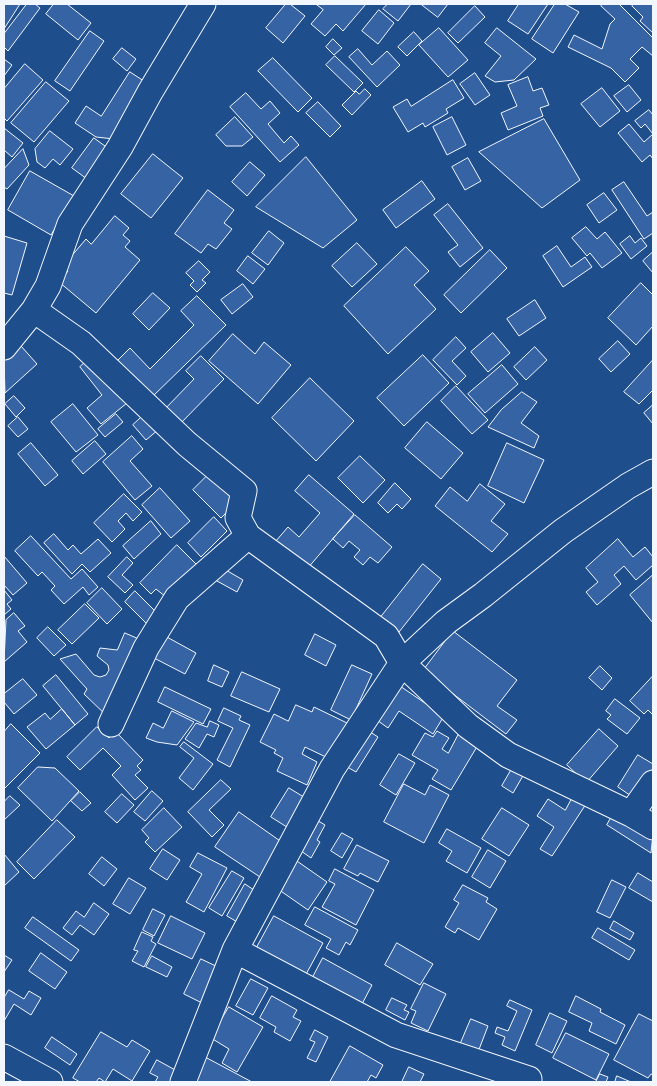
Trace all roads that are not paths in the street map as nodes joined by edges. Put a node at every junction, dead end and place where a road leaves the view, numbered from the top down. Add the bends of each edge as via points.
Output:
1 (203, 4) edge
2 (34, 310) junction
3 (4, 347) edge
4 (653, 472) edge
5 (248, 536) junction
6 (402, 663) junction
7 (111, 724) dead end
8 (653, 783) edge
9 (631, 814) junction
10 (653, 827) edge
11 (235, 950) junction
12 (4, 1058) edge
13 (529, 1080) dead end
14 (50, 1082) edge
15 (183, 1082) edge

1 - 2 street via 120,147 70,224 48,286
2 - 3 street
2 - 5 street via 81,344 187,444 244,492 238,518
4 - 6 street via 563,531 446,622
5 - 6 street via 386,636
5 - 7 street via 177,598 146,648
6 - 9 street via 468,726 508,755
6 - 11 street via 332,769
8 - 9 street
9 - 10 street
11 - 13 street via 396,1035
11 - 15 street
12 - 14 street

